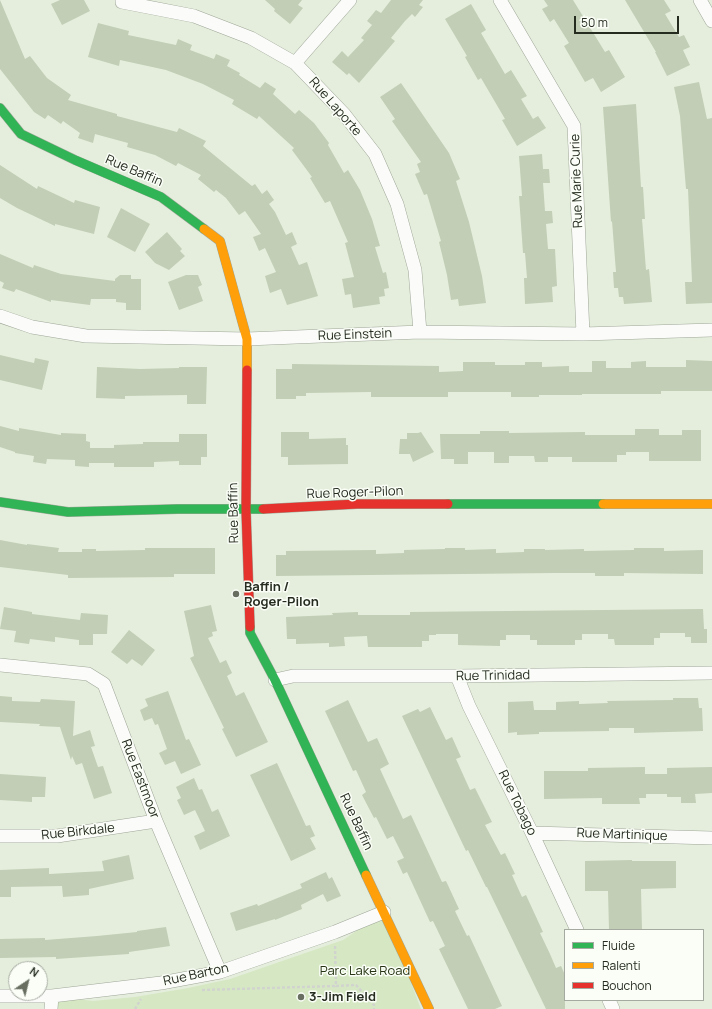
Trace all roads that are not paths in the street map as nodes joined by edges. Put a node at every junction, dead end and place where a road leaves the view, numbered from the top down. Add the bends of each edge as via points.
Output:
1 (122, 0) edge
2 (350, 0) edge
3 (500, 0) edge
4 (700, 0) edge
5 (712, 21) edge
6 (295, 63) junction
7 (0, 108) edge
8 (0, 316) edge
9 (712, 330) edge
10 (420, 332) junction
11 (583, 334) junction
12 (247, 339) junction
13 (0, 502) edge
14 (712, 504) edge
15 (246, 510) junction
16 (0, 665) edge
17 (712, 673) edge
18 (457, 676) junction
19 (275, 680) junction
20 (156, 822) junction
21 (532, 832) junction
22 (0, 836) edge
23 (712, 838) edge
24 (384, 912) junction
25 (577, 929) edge
26 (220, 972) junction
27 (0, 996) edge
28 (52, 996) junction
29 (52, 1009) edge
30 (429, 1009) edge

1 - 6 street, Rue Laporte via 194,16 251,38
2 - 6 street
3 - 11 street, Rue Marie Curie via 574,126
4 - 5 street
6 - 10 street, Rue Laporte via 344,114 375,154 397,204 415,270
7 - 12 street, Rue Baffin via 21,134 161,197 220,241
8 - 12 street, Rue Einstein via 32,327 86,336
9 - 11 street, Rue Einstein
10 - 11 street, Rue Einstein
10 - 12 street, Rue Einstein
12 - 15 street, Rue Baffin
13 - 15 street, Rue Roger-Pilon via 68,512
14 - 15 street, Rue Roger-Pilon via 358,504
15 - 19 street, Rue Baffin via 250,633
16 - 20 street, Rue Eastmoor via 88,674 104,684
17 - 18 street, Rue Trinidad
18 - 19 street, Rue Trinidad via 294,676
18 - 21 street, Rue Tobago via 468,706
19 - 24 street, Rue Baffin
20 - 22 street, Rue Birkdale via 57,836
20 - 26 street, Rue Eastmoor
21 - 23 street, Rue Martinique
21 - 25 street, Rue Tobago
24 - 26 street, Rue Barton
24 - 30 street, Rue Baffin
26 - 28 street, Rue Barton via 154,984
27 - 28 street, Rue Barton
28 - 29 street

